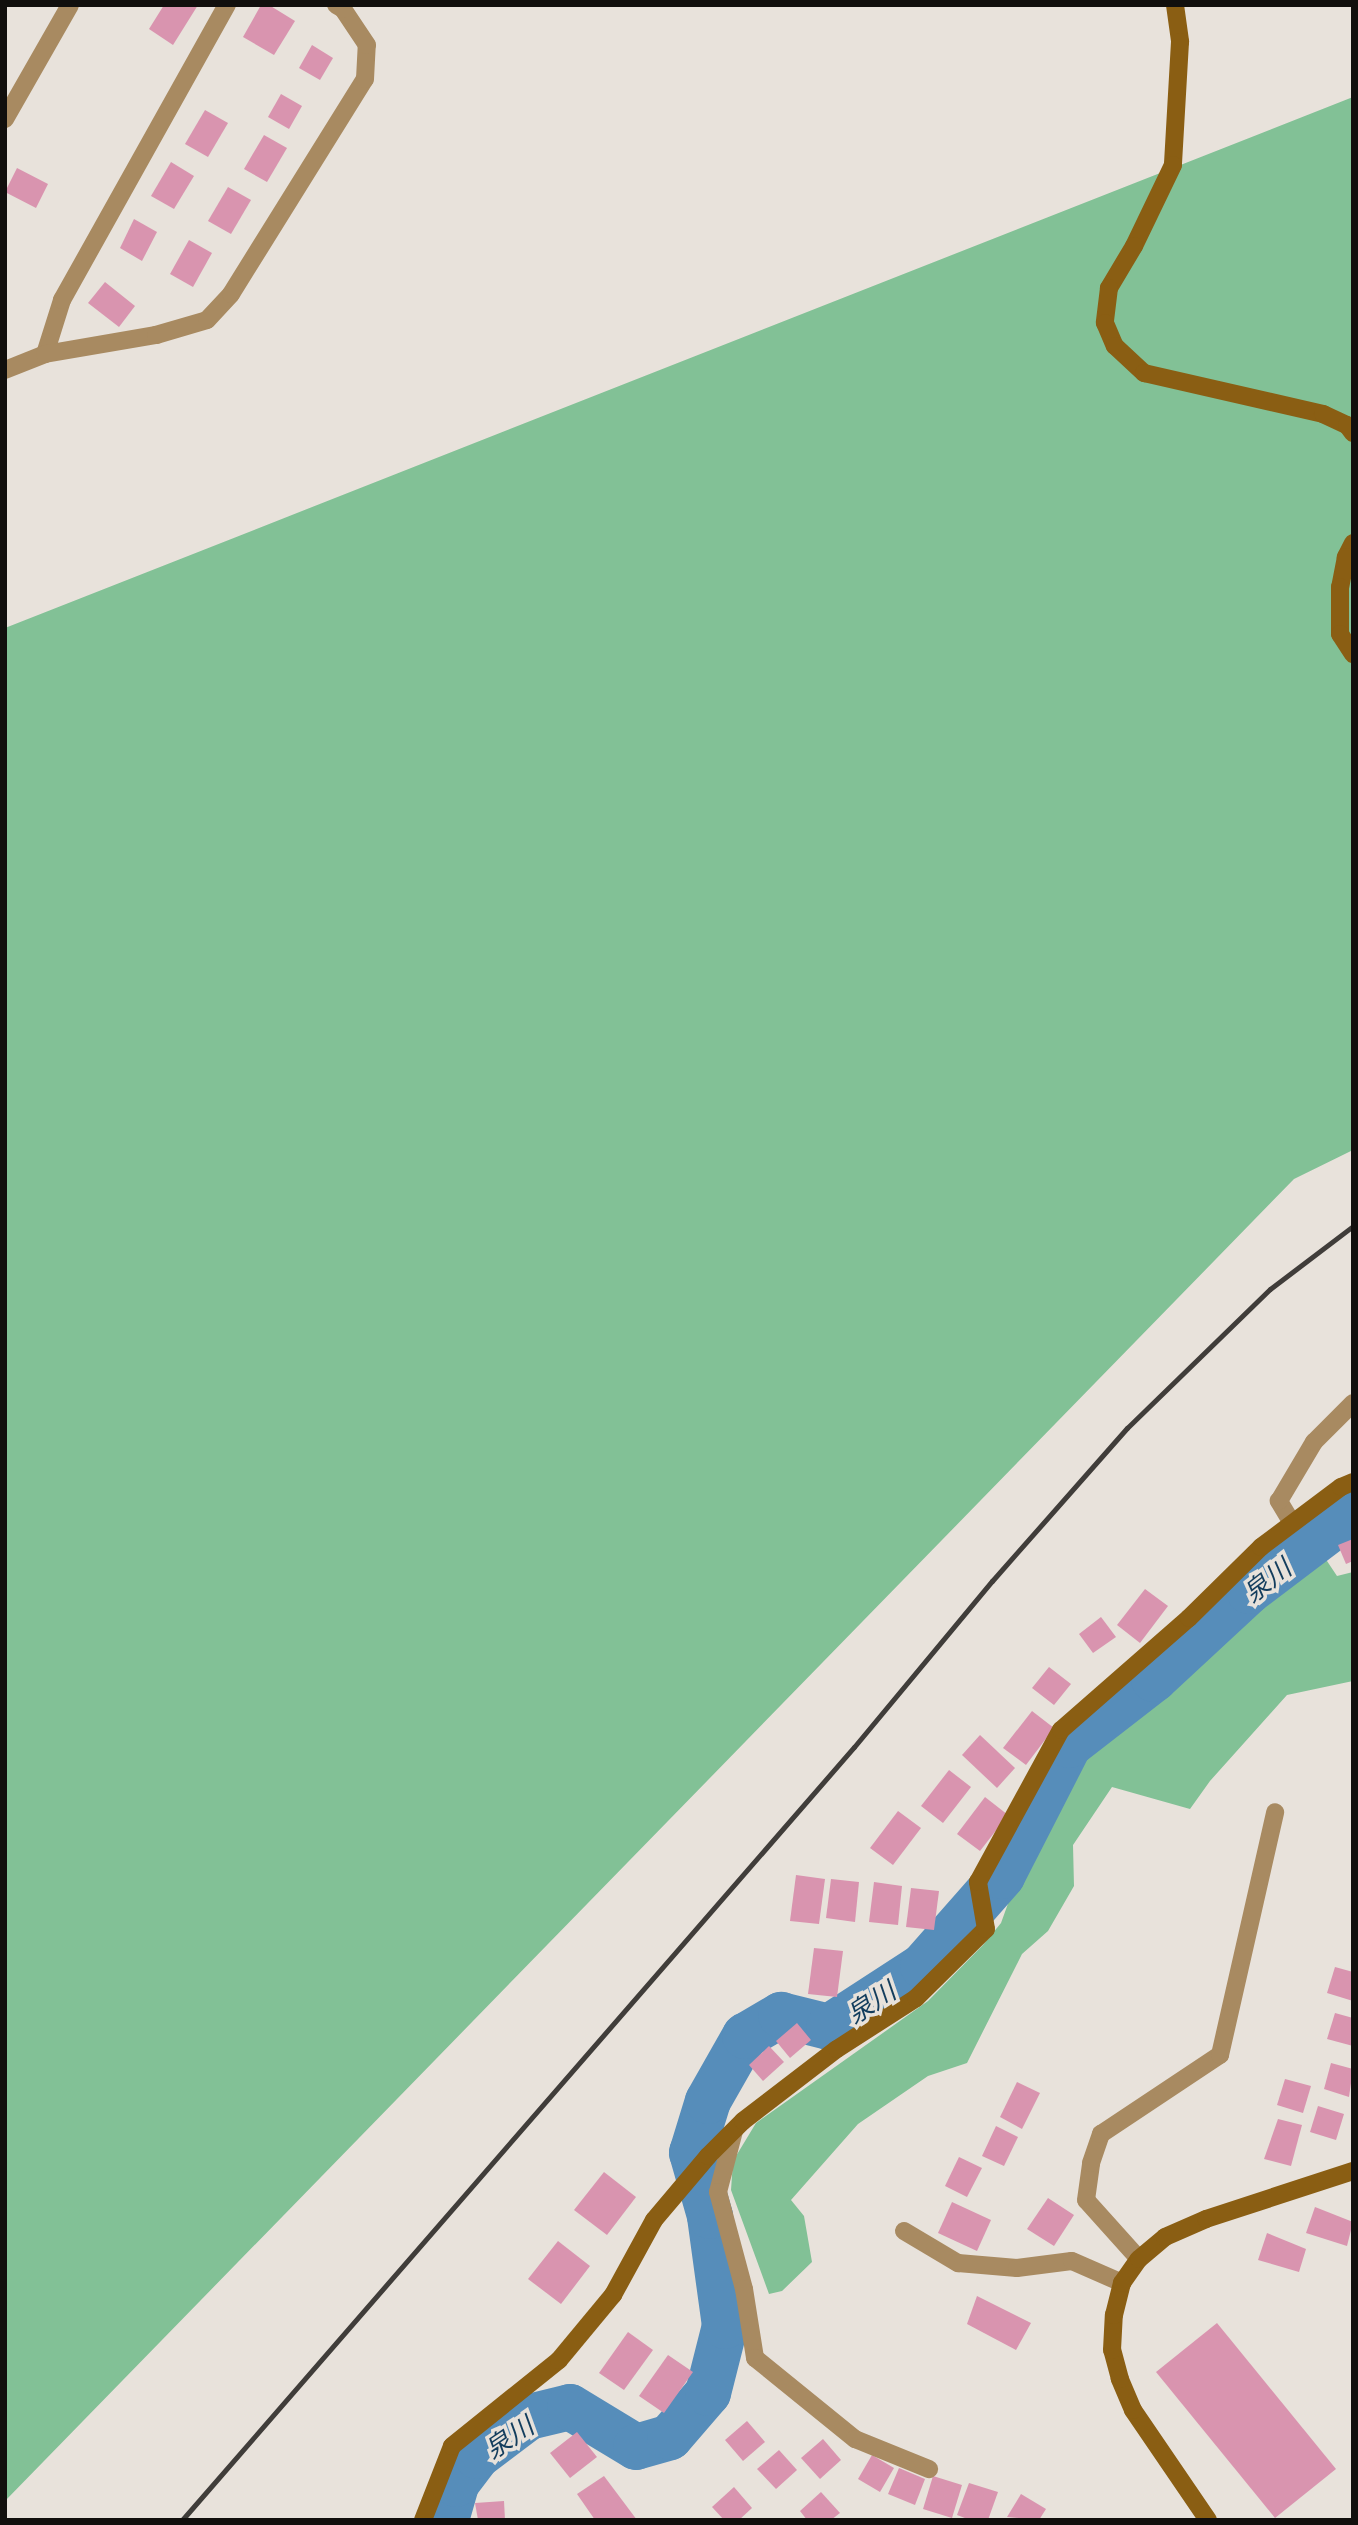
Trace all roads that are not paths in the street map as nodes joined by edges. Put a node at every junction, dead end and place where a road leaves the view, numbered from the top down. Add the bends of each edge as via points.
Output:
1 (70, 5) edge
2 (227, 5) edge
3 (336, 5) edge
4 (1175, 5) edge
5 (5, 119) edge
6 (45, 354) junction
7 (5, 370) edge
8 (1353, 433) edge
9 (1353, 543) edge
10 (1353, 654) edge
11 (1353, 1403) edge
12 (1353, 1482) edge
13 (1292, 1523) junction
14 (1275, 1812) dead end
15 (734, 2131) junction
16 (1353, 2171) edge
17 (904, 2231) dead end
18 (1139, 2259) junction
19 (1122, 2283) junction
20 (929, 2469) dead end
21 (423, 2520) edge
22 (1208, 2520) edge

1 - 5 street
2 - 6 street via 62,300
3 - 6 street via 367,45 365,79 231,294 206,320 156,335
4 - 8 street via 1180,41 1173,165 1135,246 1109,288 1105,323 1115,346 1144,373 1323,414 1347,425
6 - 7 street
9 - 10 street via 1342,577 1340,611 1340,634
11 - 13 street via 1314,1442 1279,1501
12 - 13 street
13 - 15 street via 1061,1730 978,1881 986,1929 916,1998 837,2049
14 - 18 street via 1220,2055 1101,2134 1091,2163 1086,2200
15 - 20 street via 718,2192 744,2289 755,2358 855,2439
15 - 21 street via 654,2220 613,2295 559,2360 452,2446
16 - 18 street via 1206,2219 1165,2237
17 - 19 street via 958,2263 1017,2268 1072,2261
18 - 19 street
19 - 22 street via 1112,2350 1120,2379 1133,2410

